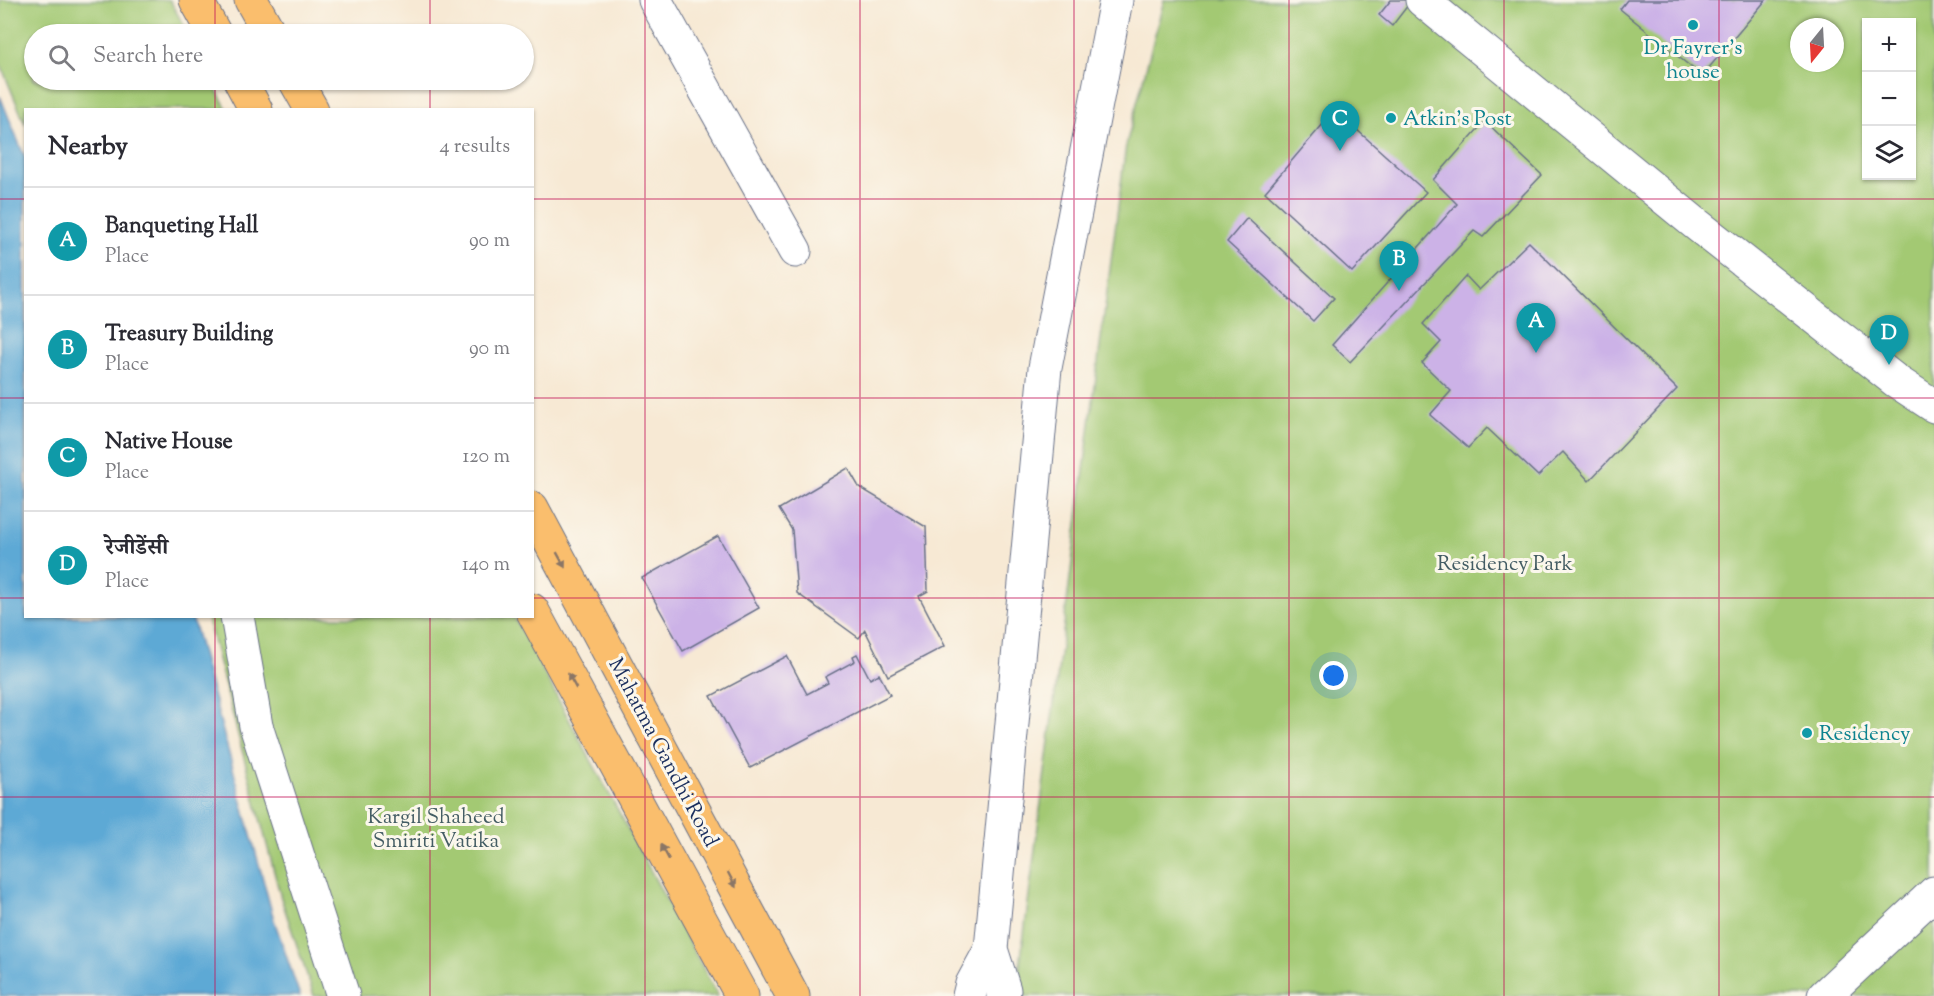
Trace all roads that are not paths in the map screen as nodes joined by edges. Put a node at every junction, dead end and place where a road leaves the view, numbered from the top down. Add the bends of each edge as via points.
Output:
1 (196, 0) edge
2 (251, 0) edge
3 (655, 0) edge
4 (1116, 0) edge
5 (1422, 0) edge
6 (209, 24) edge
7 (264, 24) edge
8 (245, 90) edge
9 (301, 90) edge
10 (255, 108) edge
11 (311, 108) edge
12 (795, 251) dead end
13 (1934, 406) edge
14 (534, 512) edge
15 (534, 614) edge
16 (237, 618) edge
17 (1934, 893) edge
18 (990, 949) junction
19 (343, 996) edge
20 (742, 996) edge
21 (793, 996) edge
22 (969, 996) edge
23 (1003, 996) edge
24 (1824, 996) edge

1 - 6 main road
2 - 7 main road
3 - 12 street
4 - 18 street via 1045,368
5 - 13 street via 1696,224 1896,381
8 - 10 main road
9 - 11 main road
14 -> 21 main road, Mahatma Gandhi Road
20 -> 15 main road
16 - 19 street via 256,726
17 - 24 street
18 - 22 street
18 - 23 street

